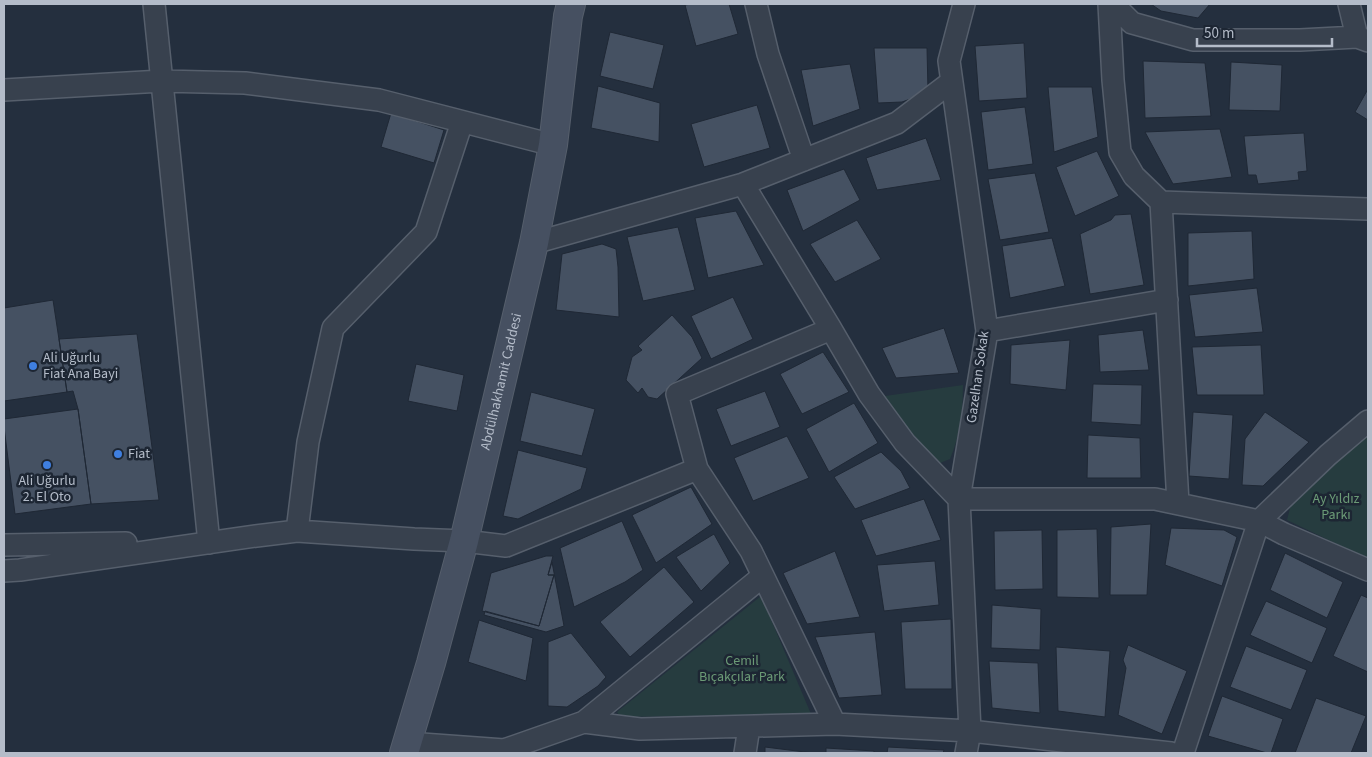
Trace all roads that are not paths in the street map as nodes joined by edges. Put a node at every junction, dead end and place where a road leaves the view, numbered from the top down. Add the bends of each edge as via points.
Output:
1 (154, 4) edge
2 (571, 4) edge
3 (756, 4) edge
4 (964, 4) edge
5 (1109, 4) edge
6 (1113, 4) edge
7 (1349, 4) edge
8 (1363, 39) edge
9 (162, 81) junction
10 (951, 82) junction
11 (4, 90) edge
12 (462, 122) junction
13 (553, 145) junction
14 (804, 160) junction
15 (743, 184) junction
16 (1161, 202) junction
17 (1368, 209) edge
18 (534, 243) junction
19 (1167, 300) junction
20 (831, 329) junction
21 (987, 331) junction
22 (1368, 420) edge
23 (698, 469) junction
24 (959, 499) junction
25 (1178, 503) junction
26 (1259, 521) junction
27 (297, 531) junction
28 (464, 541) junction
29 (209, 542) junction
30 (4, 545) edge
31 (1368, 570) edge
32 (4, 571) edge
33 (763, 576) junction
34 (584, 722) junction
35 (835, 724) junction
36 (750, 726) junction
37 (970, 731) junction
38 (406, 748) edge
39 (745, 753) edge
40 (966, 753) edge
41 (1171, 753) edge
42 (1183, 753) edge

1 - 9 street
2 - 13 main road, Abdülhakhamit Caddesi
3 - 14 street via 768,54
4 - 10 street, Gazelhan Sokak via 949,62
5 - 16 street via 1120,152 1134,176
6 - 8 street via 1132,23 1193,40
7 - 8 street
9 - 11 street
9 - 12 street via 245,83 379,100
9 - 29 street
10 - 14 street via 897,123
10 - 21 street, Gazelhan Sokak
12 - 13 street
12 - 27 street via 426,232 333,328 308,442
13 - 18 main road, Abdülhakhamit Caddesi
14 - 15 street
15 - 18 street
15 - 20 street
16 - 17 street
16 - 19 street
18 - 28 main road, Abdülhakhamit Caddesi
19 - 21 street
19 - 25 street
20 - 23 street via 677,394
20 - 24 street via 869,394 905,443
21 - 24 street, Gazelhan Sokak
22 - 26 street
23 - 28 street via 506,546
23 - 33 street
24 - 25 street via 1155,498
24 - 37 street, Gazelhan Sokak
25 - 26 street
26 - 31 street
26 - 42 street
27 - 28 street
27 - 29 street
28 - 38 main road, Abdülhakhamit Caddesi
29 - 30 street
29 - 32 street
33 - 34 street
33 - 35 street
34 - 36 street via 640,730
34 - 38 street via 504,750
35 - 36 street
35 - 37 street
36 - 39 street
37 - 40 street, Gazelhan Sokak
37 - 41 street

